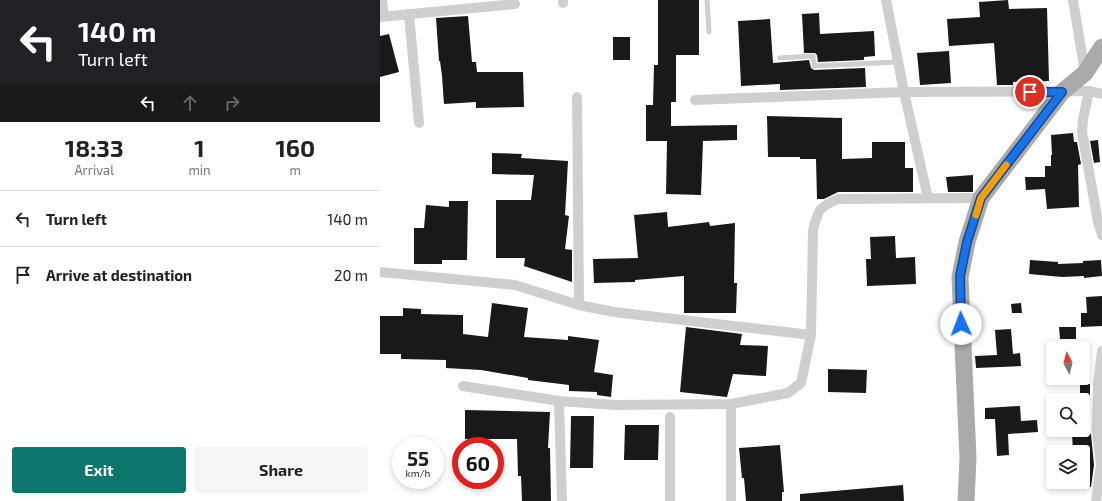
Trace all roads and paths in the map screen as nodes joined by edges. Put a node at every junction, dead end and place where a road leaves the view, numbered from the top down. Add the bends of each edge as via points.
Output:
1 (382, 0) edge
2 (707, 0) edge
3 (886, 0) edge
4 (1073, 0) edge
5 (515, 4) dead end
6 (409, 14) junction
7 (382, 17) edge
8 (709, 32) dead end
9 (1102, 47) edge
10 (780, 58) dead end
11 (898, 62) junction
12 (1085, 73) junction
13 (1089, 91) junction
14 (904, 92) junction
15 (1062, 92) junction
16 (1102, 94) edge
17 (577, 97) dead end
18 (695, 100) dead end
19 (419, 123) dead end
20 (928, 198) junction
21 (981, 198) junction
22 (1102, 235) edge
23 (380, 272) edge
24 (579, 305) junction
25 (811, 335) junction
26 (1102, 351) edge
27 (463, 386) dead end
28 (559, 401) junction
29 (731, 404) junction
30 (670, 418) dead end
31 (562, 501) edge
32 (670, 501) edge
33 (731, 501) edge
34 (966, 501) edge
35 (1096, 501) edge

1 - 7 street
2 - 8 lane
3 - 11 street
4 - 12 street
5 - 6 street
6 - 7 street
6 - 19 street
9 - 12 main road
10 - 11 lane via 814,56 814,66
11 - 14 street
12 - 15 main road
13 - 15 street
13 - 16 street
13 - 22 street via 1082,132
14 - 15 street
14 - 18 street
14 - 20 street
15 - 21 main road
17 - 24 street
20 - 21 street
20 - 25 street via 838,199 827,204 817,214 813,230
21 - 34 main road via 967,242 960,276 968,458
23 - 24 street via 515,285
24 - 25 street via 614,312
25 - 29 street via 801,383 788,393
26 - 35 street via 1098,384 1101,465
27 - 28 street
28 - 29 street via 614,405
28 - 31 street
29 - 33 street
30 - 32 street

